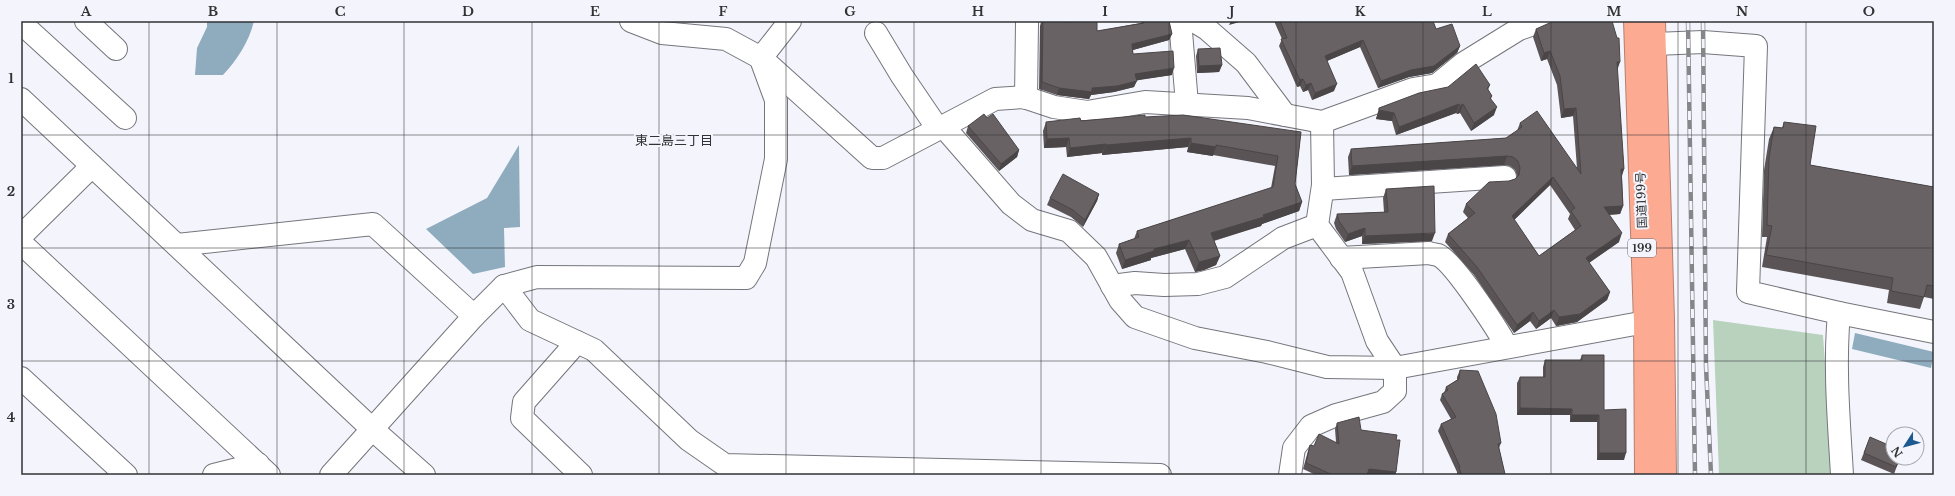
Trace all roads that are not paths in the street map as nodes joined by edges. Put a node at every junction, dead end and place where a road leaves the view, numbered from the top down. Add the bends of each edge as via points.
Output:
1 (86, 21) edge
2 (631, 21) edge
3 (790, 21) edge
4 (1178, 21) edge
5 (1194, 21) edge
6 (1542, 21) edge
7 (1635, 21) edge
8 (1654, 21) edge
9 (21, 23) edge
10 (1027, 23) dead end
11 (1516, 25) edge
12 (876, 33) dead end
13 (1655, 44) junction
14 (116, 49) dead end
15 (761, 58) junction
16 (1026, 98) junction
17 (21, 99) edge
18 (1187, 104) junction
19 (1285, 114) junction
20 (125, 118) dead end
21 (1322, 122) junction
22 (941, 127) junction
23 (92, 166) junction
24 (1505, 177) dead end
25 (1322, 189) junction
26 (1317, 225) junction
27 (21, 236) edge
28 (21, 243) edge
29 (177, 245) junction
30 (1341, 258) junction
31 (504, 286) junction
32 (1112, 286) junction
33 (1839, 313) junction
34 (474, 316) junction
35 (1654, 320) junction
36 (1934, 332) edge
37 (577, 342) junction
38 (1507, 347) junction
39 (1395, 368) junction
40 (21, 378) edge
41 (371, 428) junction
42 (264, 470) edge
43 (724, 470) edge
44 (953, 473) edge
45 (126, 475) edge
46 (214, 475) edge
47 (330, 475) edge
48 (424, 475) edge
49 (581, 475) edge
50 (1160, 475) edge
51 (1290, 475) edge
52 (1646, 475) edge
53 (1665, 475) edge
54 (1842, 475) edge

1 - 14 street
2 - 15 street via 662,33 726,39
3 - 15 street
4 - 18 street
5 - 19 street via 1246,63
6 - 11 street
7 - 35 highway, 国道199号 / 199
8 - 13 highway, 国道199号 / 199
9 - 20 street
10 - 16 street
11 - 21 street via 1437,86 1413,89
12 - 22 street via 902,76
13 - 33 street via 1703,42 1756,46 1748,292
13 - 35 highway, 国道199号 / 199
15 - 22 street via 872,158 883,158
15 - 31 street via 776,100 776,159 755,263 746,278 537,277
16 - 18 street via 1054,107 1087,112 1145,102
16 - 22 street via 995,99
17 - 23 street
18 - 19 street via 1248,108
19 - 21 street
21 - 25 street
22 - 32 street via 1011,204 1032,220 1069,231 1096,257
23 - 27 street
23 - 29 street
24 - 25 street
25 - 26 street
26 - 30 street
26 - 32 street via 1283,238 1225,277 1198,284 1164,286 1136,283
28 - 42 street
29 - 34 street via 373,224
29 - 41 street
30 - 38 street via 1429,253 1438,255 1451,266 1498,329
30 - 39 street via 1352,272 1377,340
31 - 34 street
31 - 37 street via 530,320
32 - 39 street via 1135,317 1195,338 1327,366
33 - 36 street
33 - 54 street via 1837,334
34 - 41 street
35 - 38 street
35 - 52 highway, 国道199号 / 199
35 - 53 highway, 国道199号 / 199
37 - 43 street via 594,350
37 - 49 street via 524,402 522,418
38 - 39 street
39 - 51 street via 1395,391 1383,402 1336,415 1311,426 1294,448
40 - 45 street
41 - 47 street
41 - 48 street
42 - 46 street
43 - 44 street
44 - 50 street

